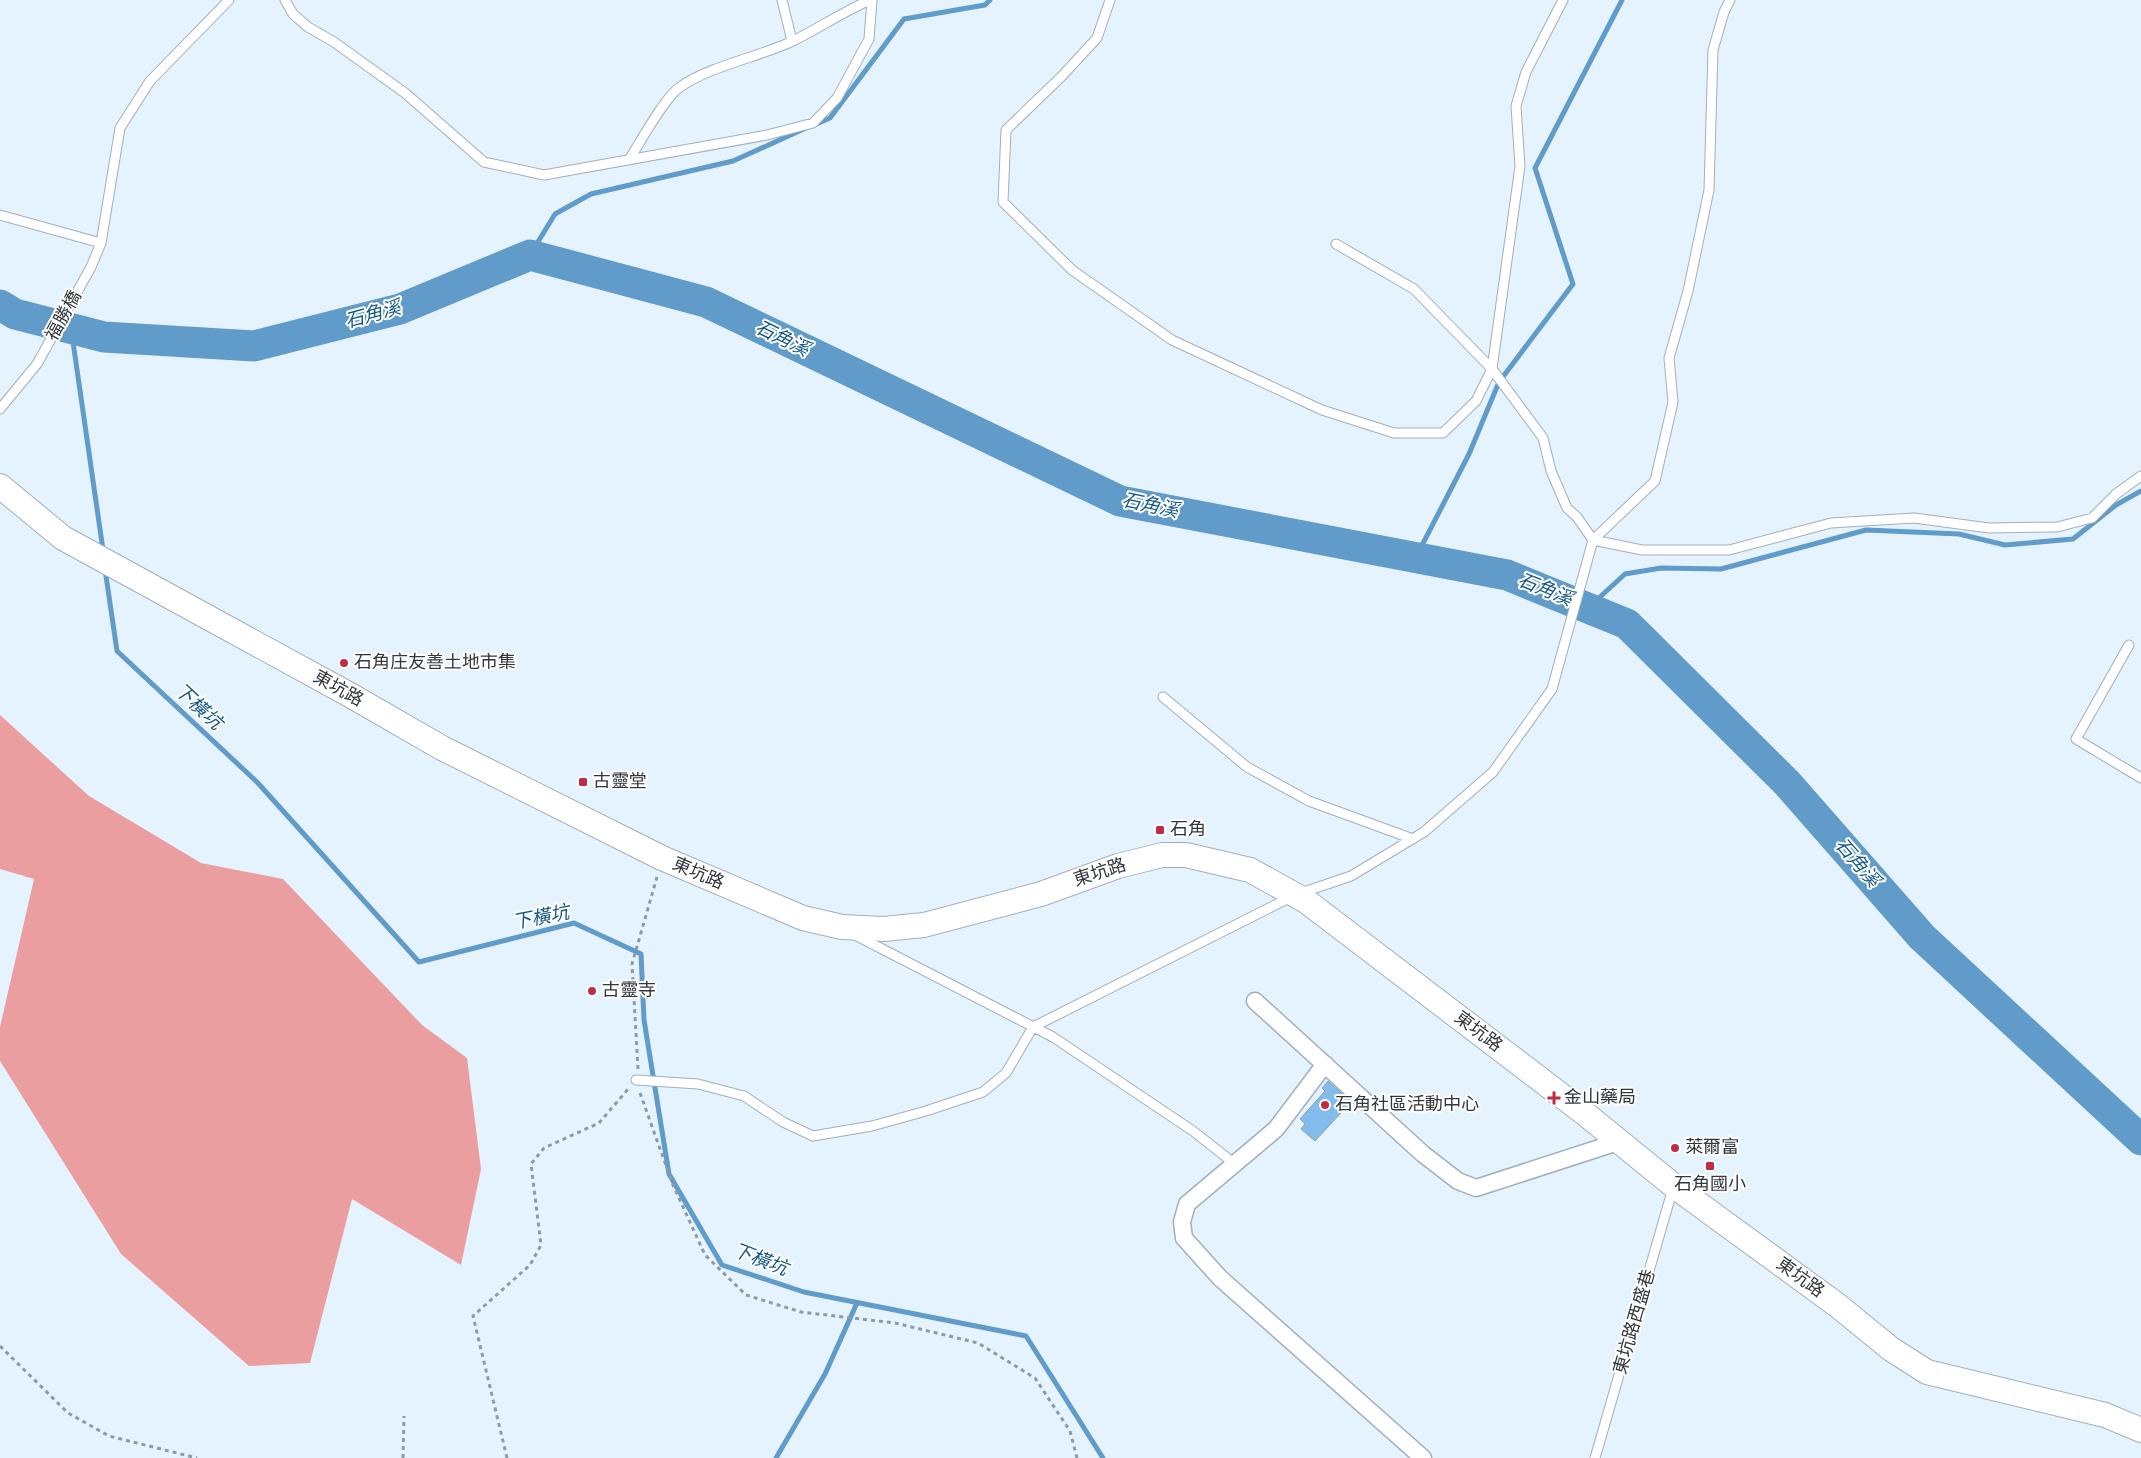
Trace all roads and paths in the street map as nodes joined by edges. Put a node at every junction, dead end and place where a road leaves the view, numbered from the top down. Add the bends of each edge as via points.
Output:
1 (229, 0) edge
2 (285, 0) edge
3 (782, 0) edge
4 (871, 0) edge
5 (1110, 0) edge
6 (1563, 0) edge
7 (1730, 0) edge
8 (792, 41) junction
9 (630, 158) junction
10 (0, 214) edge
11 (101, 243) junction
12 (1336, 244) dead end
13 (1492, 369) junction
14 (0, 409) edge
15 (2141, 476) edge
16 (0, 486) edge
17 (1593, 540) junction
18 (2129, 645) dead end
19 (1163, 698) dead end
20 (2141, 778) edge
21 (1413, 839) junction
22 (662, 858) junction
23 (1295, 895) junction
24 (842, 927) junction
25 (1255, 1001) dead end
26 (1033, 1027) junction
27 (1325, 1064) junction
28 (639, 1081) junction
29 (1620, 1141) junction
30 (1235, 1164) junction
31 (1674, 1186) junction
32 (0, 1346) edge
33 (404, 1416) dead end
34 (2141, 1430) edge
35 (197, 1458) edge
36 (403, 1458) edge
37 (507, 1458) edge
38 (1077, 1458) edge
39 (1422, 1458) edge
40 (1595, 1458) edge

1 - 11 lane, 福勝橋 via 150,81 120,128
2 - 9 lane via 293,14 308,27 405,93 484,162 544,175
3 - 8 lane
4 - 8 lane
4 - 9 lane via 869,39 836,98 813,123 767,135
5 - 13 lane via 1097,38 1006,130 1003,202 1072,270 1172,340 1322,410 1394,433 1443,433 1476,401
6 - 13 lane via 1526,72 1516,106 1520,166
7 - 17 lane via 1713,50 1708,190 1688,290 1668,358 1673,402 1656,481
8 - 9 lane via 679,87
10 - 11 lane
11 - 14 lane, 福勝橋 via 37,364
12 - 13 lane via 1414,288
13 - 17 lane via 1543,438 1551,471 1567,508
15 - 17 lane via 2116,494 2092,518 2057,527 1988,528 1914,518 1831,523 1729,550 1642,550
16 - 22 street, 東坑路 via 63,538 442,748
17 - 21 lane via 1552,689 1493,772
18 - 20 lane via 2076,739
19 - 21 lane via 1247,767 1309,801
21 - 23 lane via 1351,876
22 - 24 street, 東坑路 via 803,918
22 - 28 path via 632,964
23 - 24 street, 東坑路 via 1250,870 1186,855 1162,854 1041,894 924,925 884,929
23 - 26 lane
23 - 29 street, 東坑路
24 - 26 lane
25 - 27 street
26 - 28 lane via 1006,1073 983,1092 872,1126 813,1136 783,1122 744,1096 698,1084
26 - 30 lane via 1053,1037 1193,1131
27 - 29 street via 1423,1154 1458,1181 1476,1188
27 - 30 street via 1276,1129
28 - 37 path via 599,1123 544,1148 531,1164 541,1245 530,1265 473,1316
28 - 38 path via 672,1185 705,1255 746,1295 801,1312 896,1323 978,1343 1035,1378 1070,1431
29 - 31 street, 東坑路
30 - 39 street via 1187,1204 1182,1222 1184,1238 1220,1278
31 - 34 street, 東坑路 via 1837,1305 1891,1349 1927,1372 2105,1415
31 - 40 lane, 東坑路西盛巷
32 - 35 path via 68,1413 108,1436
33 - 36 path

